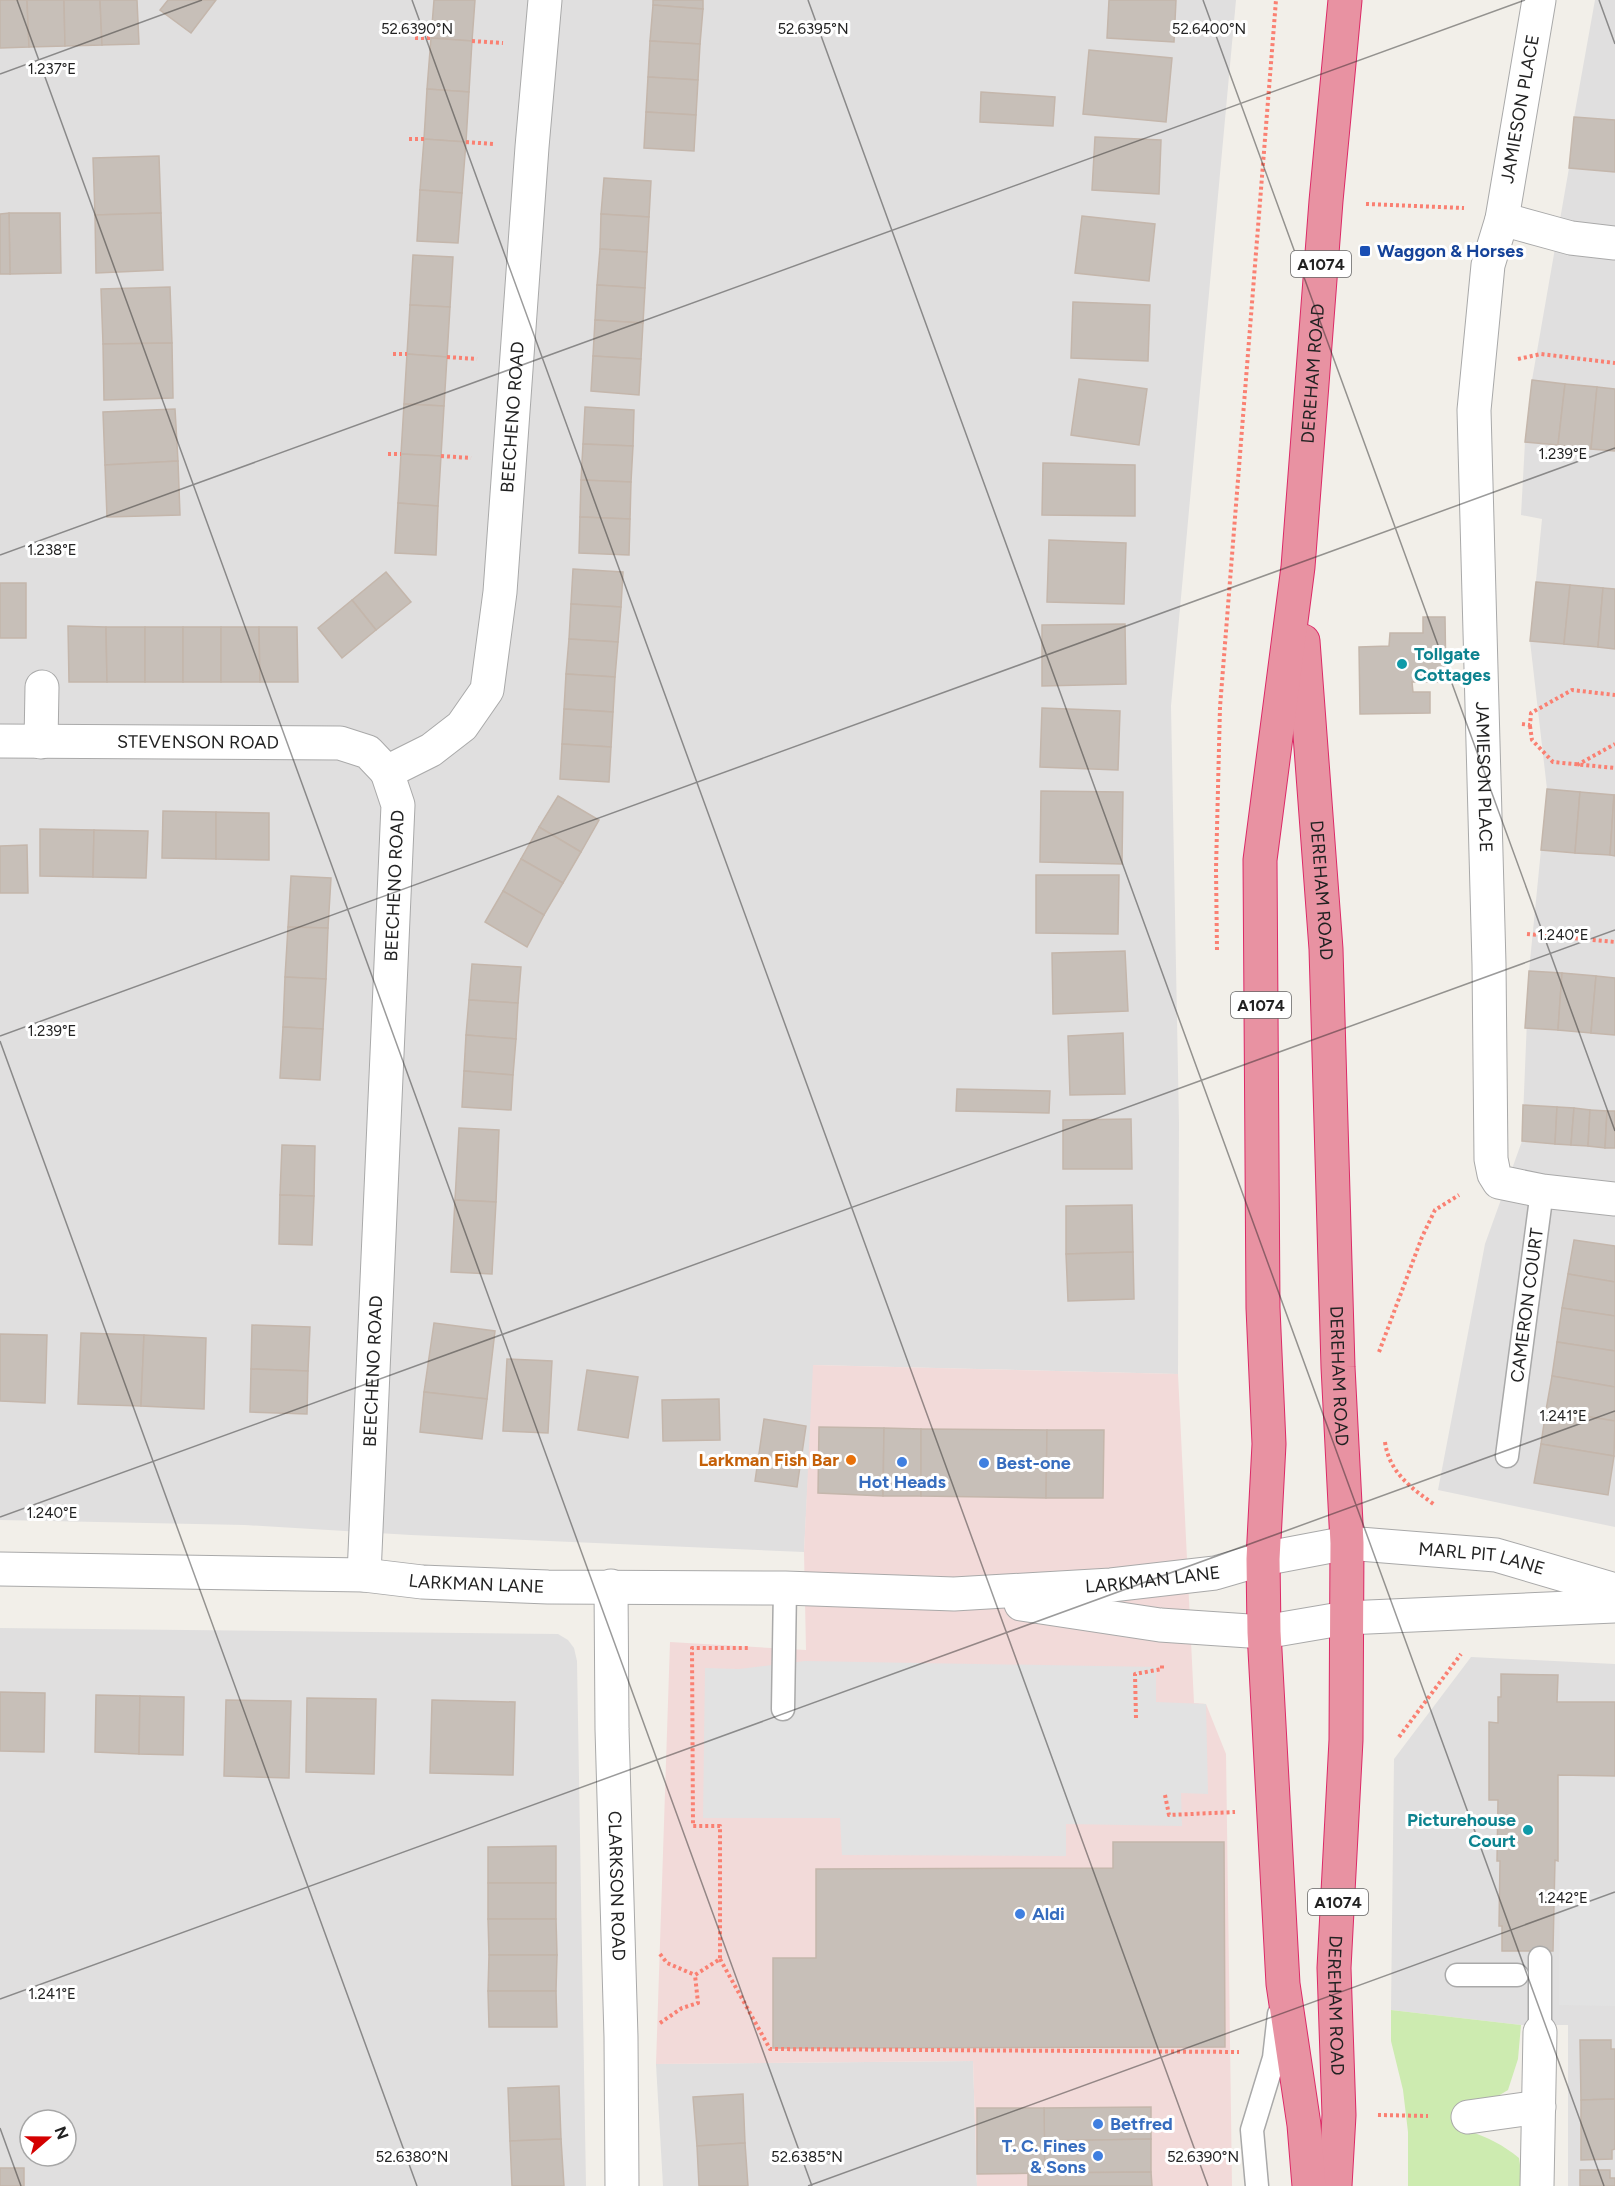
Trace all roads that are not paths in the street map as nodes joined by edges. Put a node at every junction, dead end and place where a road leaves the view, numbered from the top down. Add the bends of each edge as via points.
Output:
1 (545, 0) edge
2 (1345, 0) edge
3 (1539, 0) edge
4 (1504, 209) junction
5 (1615, 243) edge
6 (1298, 567) junction
7 (42, 687) dead end
8 (0, 741) edge
9 (41, 742) junction
10 (387, 772) junction
11 (1542, 1191) junction
12 (1615, 1199) edge
13 (1507, 1456) dead end
14 (1347, 1543) junction
15 (1263, 1559) junction
16 (0, 1569) edge
17 (364, 1575) junction
18 (611, 1586) junction
19 (785, 1588) junction
20 (1615, 1590) edge
21 (954, 1594) junction
22 (1615, 1606) edge
23 (1346, 1618) junction
24 (1264, 1632) junction
25 (783, 1709) dead end
26 (1540, 1958) dead end
27 (1457, 1975) dead end
28 (1516, 1975) dead end
29 (1283, 1984) junction
30 (1540, 2032) joint
31 (1539, 2107) junction
32 (1468, 2117) road end
33 (622, 2186) edge
34 (1257, 2186) edge
35 (1309, 2186) edge
36 (1335, 2186) edge
37 (1538, 2186) edge

1 - 10 street, BEECHENO ROAD via 501,592 487,690 462,726 431,750
2 - 6 highway, DEREHAM ROAD / A1074
3 - 4 street, JAMIESON PLACE
4 - 5 street via 1571,238
4 - 11 street, JAMIESON PLACE via 1488,265 1474,410 1491,1159 1499,1182
6 - 14 highway, DEREHAM ROAD / A1074 via 1326,949
6 - 15 highway, DEREHAM ROAD / A1074 via 1260,860 1263,1308 1269,1444
7 - 9 street
8 - 9 street, STEVENSON ROAD
9 - 10 street, STEVENSON ROAD via 340,743 368,752
10 - 17 street, BEECHENO ROAD via 398,805
11 - 12 street
11 - 13 lane, CAMERON COURT
14 - 15 street, LARKMAN LANE
14 - 20 street, MARL PIT LANE via 1496,1555
14 - 23 highway, DEREHAM ROAD / A1074
15 - 21 street, LARKMAN LANE via 1215,1573 1111,1585
15 - 24 highway, DEREHAM ROAD / A1074
16 - 17 street, LARKMAN LANE
17 - 18 street, LARKMAN LANE via 422,1582
18 - 19 street, LARKMAN LANE
18 - 33 street, CLARKSON ROAD
19 - 21 street, LARKMAN LANE
19 - 25 lane
21 - 24 street, LARKMAN LANE via 1160,1625
22 - 23 street
23 - 24 street, LARKMAN LANE
23 - 36 highway, DEREHAM ROAD / A1074 via 1346,1740 1334,1968 1339,2115
24 - 29 highway, DEREHAM ROAD / A1074
26 - 30 lane
27 - 28 lane
29 - 34 lane, DEREHAM ROAD via 1274,2058 1252,2130
29 - 35 highway, DEREHAM ROAD / A1074
30 - 31 street
31 - 32 street
31 - 37 street

